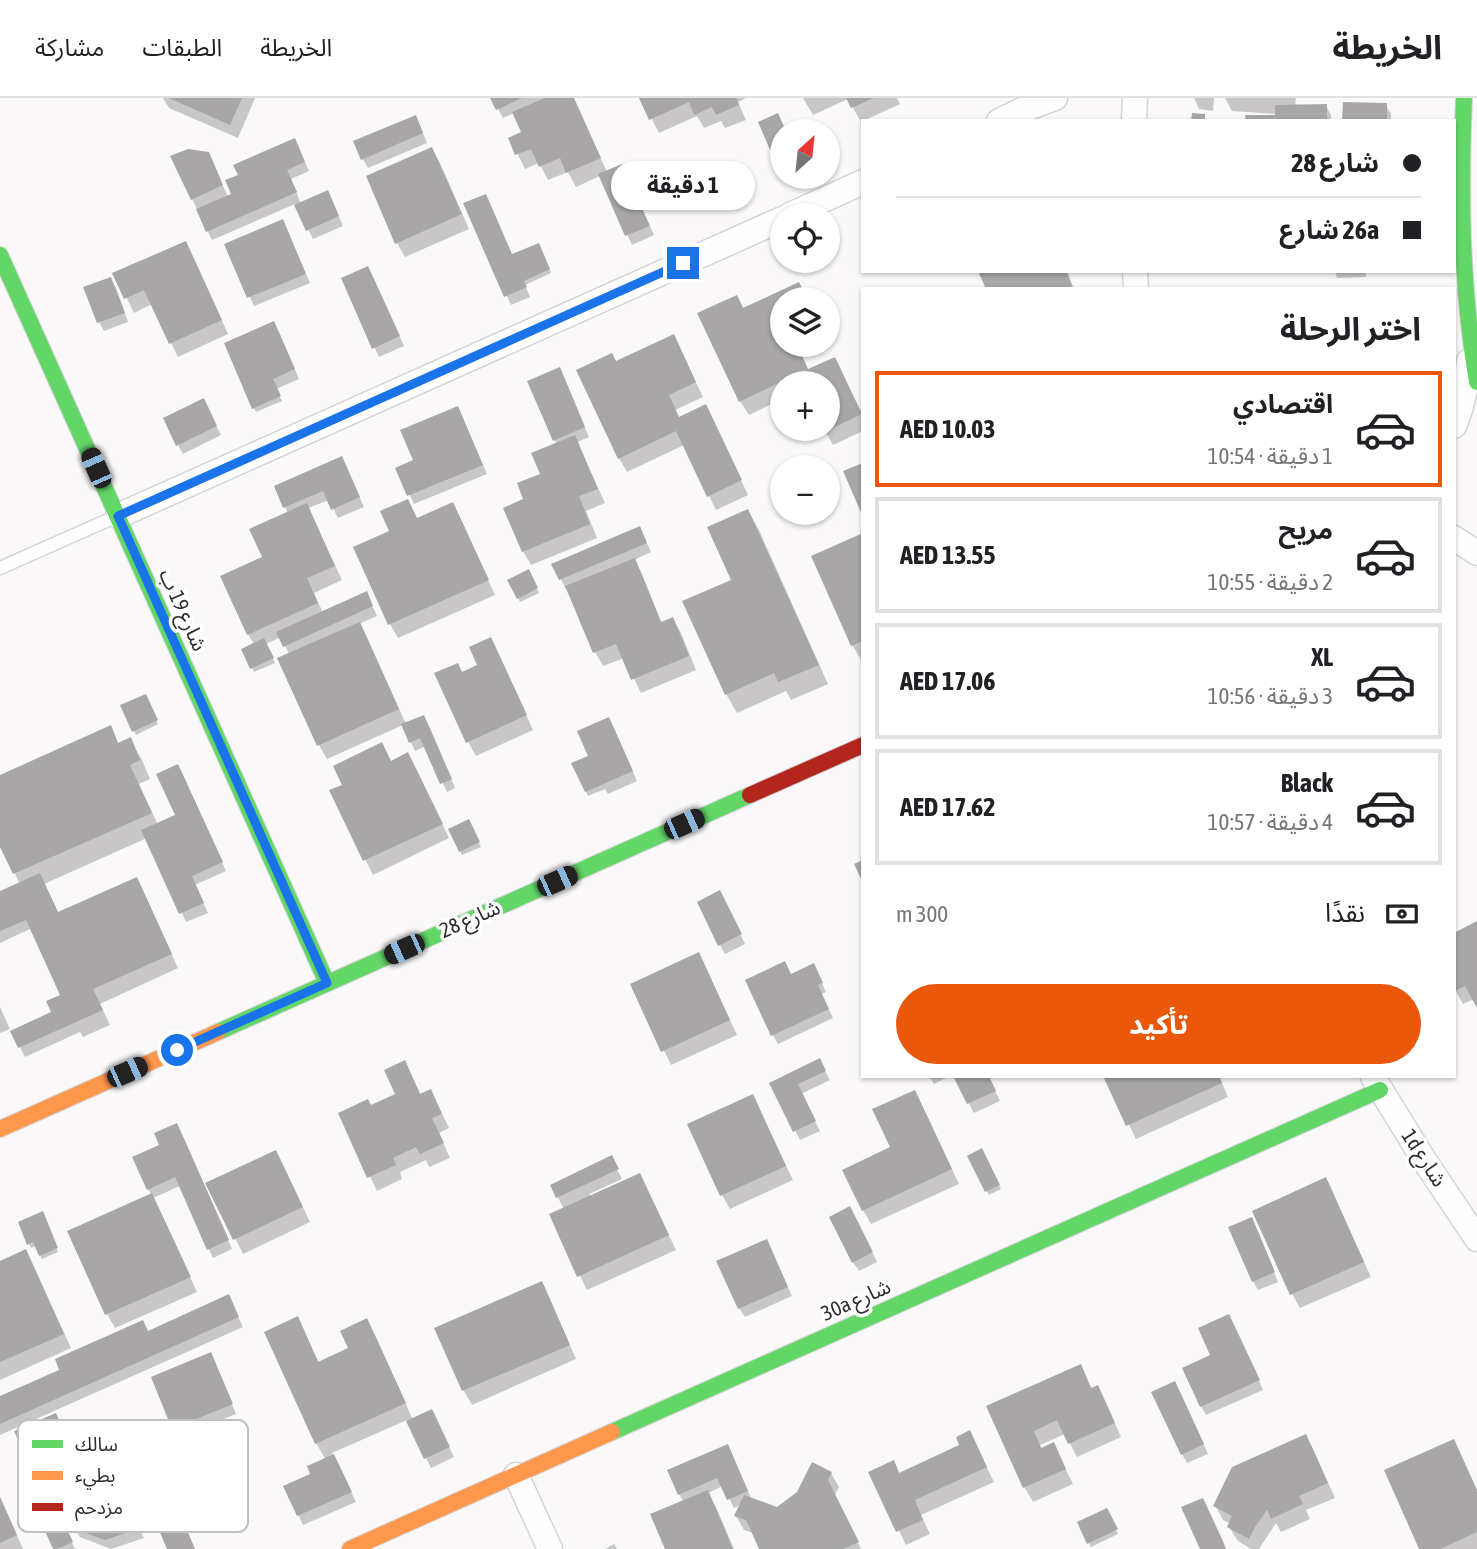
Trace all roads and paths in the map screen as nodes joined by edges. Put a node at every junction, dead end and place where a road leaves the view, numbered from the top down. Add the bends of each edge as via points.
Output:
1 (1055, 98) edge
2 (1135, 98) edge
3 (1464, 98) edge
4 (1003, 119) edge
5 (1134, 119) edge
6 (861, 183) edge
7 (817, 203) edge
8 (770, 224) edge
9 (0, 255) edge
10 (1470, 346) junction
11 (1477, 382) edge
12 (1456, 422) edge
13 (118, 516) junction
14 (1456, 538) edge
15 (1477, 553) edge
16 (0, 568) edge
17 (861, 746) edge
18 (327, 983) junction
19 (1377, 1083) edge
20 (0, 1129) edge
21 (1477, 1239) edge
22 (516, 1475) junction
23 (350, 1549) edge
24 (550, 1549) edge

1 - 4 street
2 - 5 street
3 - 10 street via 1461,203
6 - 7 street
8 - 13 street
9 - 13 street, شارع 19 ب
10 - 11 street
10 - 12 street via 1468,380
13 - 16 lane
13 - 18 street, شارع 19 ب
14 - 15 street
17 - 18 street, شارع 28
18 - 20 street, شارع 28
19 - 21 street, 1d شارع
19 - 22 street, 30a شارع
22 - 23 street, 30a شارع
22 - 24 street

